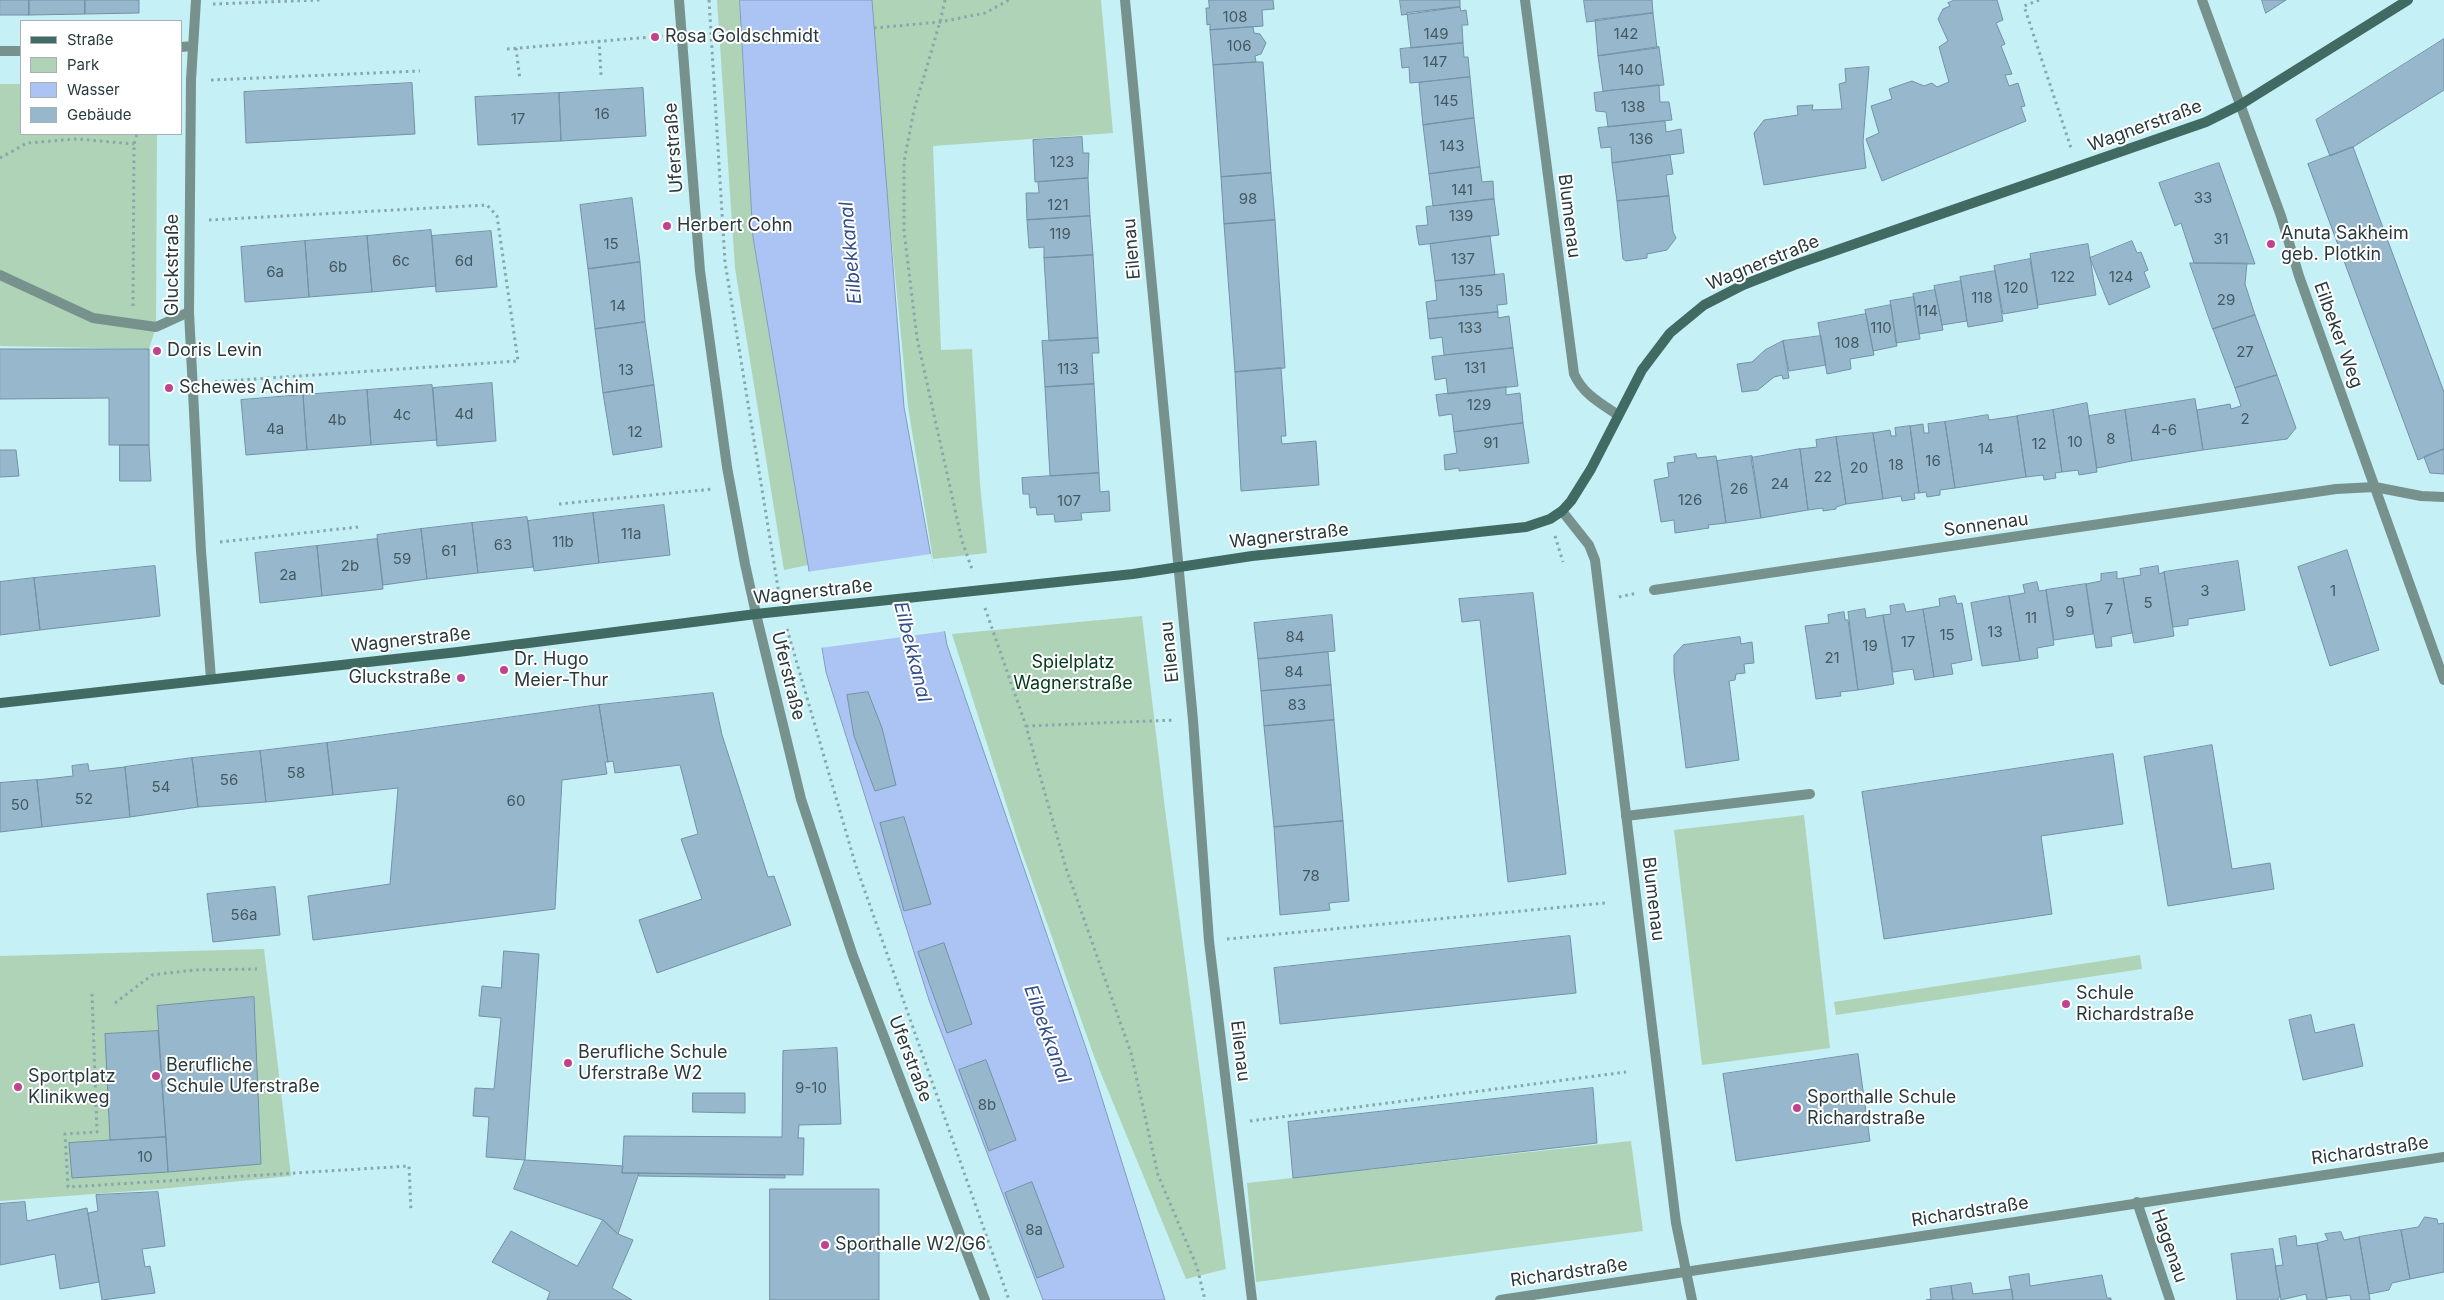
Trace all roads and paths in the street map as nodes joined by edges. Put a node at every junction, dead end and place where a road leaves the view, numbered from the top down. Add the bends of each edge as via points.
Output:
1 (320, 0) edge
2 (679, 0) edge
3 (709, 0) edge
4 (944, 0) edge
5 (1009, 0) edge
6 (1125, 0) edge
7 (1525, 0) edge
8 (2038, 0) edge
9 (2202, 0) edge
10 (2408, 0) edge
11 (196, 2) edge
12 (940, 22) junction
13 (874, 28) dead end
14 (681, 35) junction
15 (599, 40) junction
16 (193, 46) junction
17 (182, 47) edge
18 (516, 48) junction
19 (507, 49) dead end
20 (20, 51) edge
21 (0, 52) edge
22 (420, 71) dead end
23 (601, 75) dead end
24 (191, 80) junction
25 (520, 80) dead end
26 (2240, 105) junction
27 (137, 135) edge
28 (134, 144) junction
29 (0, 158) edge
30 (2078, 168) junction
31 (189, 220) junction
32 (0, 275) edge
33 (189, 312) junction
34 (133, 324) junction
35 (193, 383) junction
36 (1618, 415) junction
37 (731, 487) junction
38 (2376, 487) junction
39 (2444, 497) edge
40 (559, 504) dead end
41 (1562, 511) junction
42 (1550, 519) junction
43 (358, 527) dead end
44 (201, 544) junction
45 (1562, 562) dead end
46 (1178, 566) junction
47 (978, 589) junction
48 (1654, 590) joint
49 (1601, 600) junction
50 (782, 612) junction
51 (756, 614) junction
52 (211, 678) junction
53 (2444, 680) edge
54 (0, 703) edge
55 (1193, 720) junction
56 (1026, 726) junction
57 (1810, 794) dead end
58 (1626, 816) junction
59 (1605, 903) dead end
60 (1209, 941) junction
61 (257, 969) dead end
62 (92, 994) dead end
63 (115, 1003) dead end
64 (1626, 1072) dead end
65 (1233, 1124) junction
66 (2444, 1157) edge
67 (2137, 1202) junction
68 (411, 1211) dead end
69 (1686, 1273) junction
70 (985, 1300) edge
71 (1008, 1300) edge
72 (1205, 1300) edge
73 (1252, 1300) edge
74 (1500, 1300) edge
75 (1692, 1300) edge
76 (2170, 1300) edge

1 - 11 path
2 - 14 street, Uferstraße
3 - 50 path via 725,262
4 - 12 path
5 - 12 path via 985,13
6 - 46 street, Eilenau
7 - 36 street, Blumenau via 1574,374 1578,383 1595,400
8 - 30 path via 2024,6
9 - 26 street, Eilbeker Weg
10 - 26 main road, Wagnerstraße
11 - 16 street, Gluckstraße
12 - 13 path
12 - 47 path via 914,110 904,162 904,231 917,338 962,541
14 - 15 path
14 - 37 street, Uferstraße via 700,271
15 - 18 path
15 - 23 path
16 - 17 street
16 - 24 street, Gluckstraße
18 - 19 path
18 - 25 path
20 - 21 street
22 - 24 path
24 - 31 street, Gluckstraße
26 - 30 main road, Wagnerstraße via 2199,125
26 - 38 street, Eilbeker Weg
27 - 28 path
28 - 29 path via 77,139 27,143
28 - 34 path
30 - 36 main road, Wagnerstraße via 1794,265 1704,305 1670,334 1656,351
31 - 33 street, Gluckstraße
31 - 35 path via 487,205 497,216 518,361
32 - 34 street via 93,318
33 - 34 street via 156,327
33 - 35 street, Gluckstraße
35 - 44 street, Gluckstraße
36 - 41 main road, Wagnerstraße via 1584,481
37 - 40 path
37 - 51 street, Uferstraße
38 - 39 street, Sonnenau
38 - 48 street, Sonnenau via 2336,489
38 - 53 street, Eilbeker Weg
41 - 42 main road, Wagnerstraße
41 - 49 street, Blumenau via 1589,545
42 - 45 path
42 - 46 main road, Wagnerstraße via 1526,527 1488,532
43 - 44 path
44 - 52 street, Gluckstraße
46 - 47 main road, Wagnerstraße
46 - 55 street, Eilenau
47 - 50 main road, Wagnerstraße
47 - 56 path
48 - 49 path
49 - 58 street, Blumenau
50 - 51 main road, Wagnerstraße
50 - 71 path via 855,864
51 - 52 main road, Wagnerstraße via 458,652
51 - 70 street, Uferstraße via 801,799 847,938
52 - 54 main road, Wagnerstraße
55 - 56 path
55 - 60 street, Eilenau
56 - 72 path via 1066,868 1131,1053 1158,1175 1197,1267
57 - 58 street
58 - 69 street, Blumenau via 1676,1223
59 - 60 path
60 - 65 street, Eilenau
61 - 63 path via 195,970 152,975
62 - 68 path via 97,1132 65,1134 68,1186 409,1166
64 - 65 path
65 - 73 street, Eilenau
66 - 67 street, Richardstraße
67 - 69 street, Richardstraße
67 - 76 street, Hagenau
69 - 74 street, Richardstraße
69 - 75 street, Blumenau

